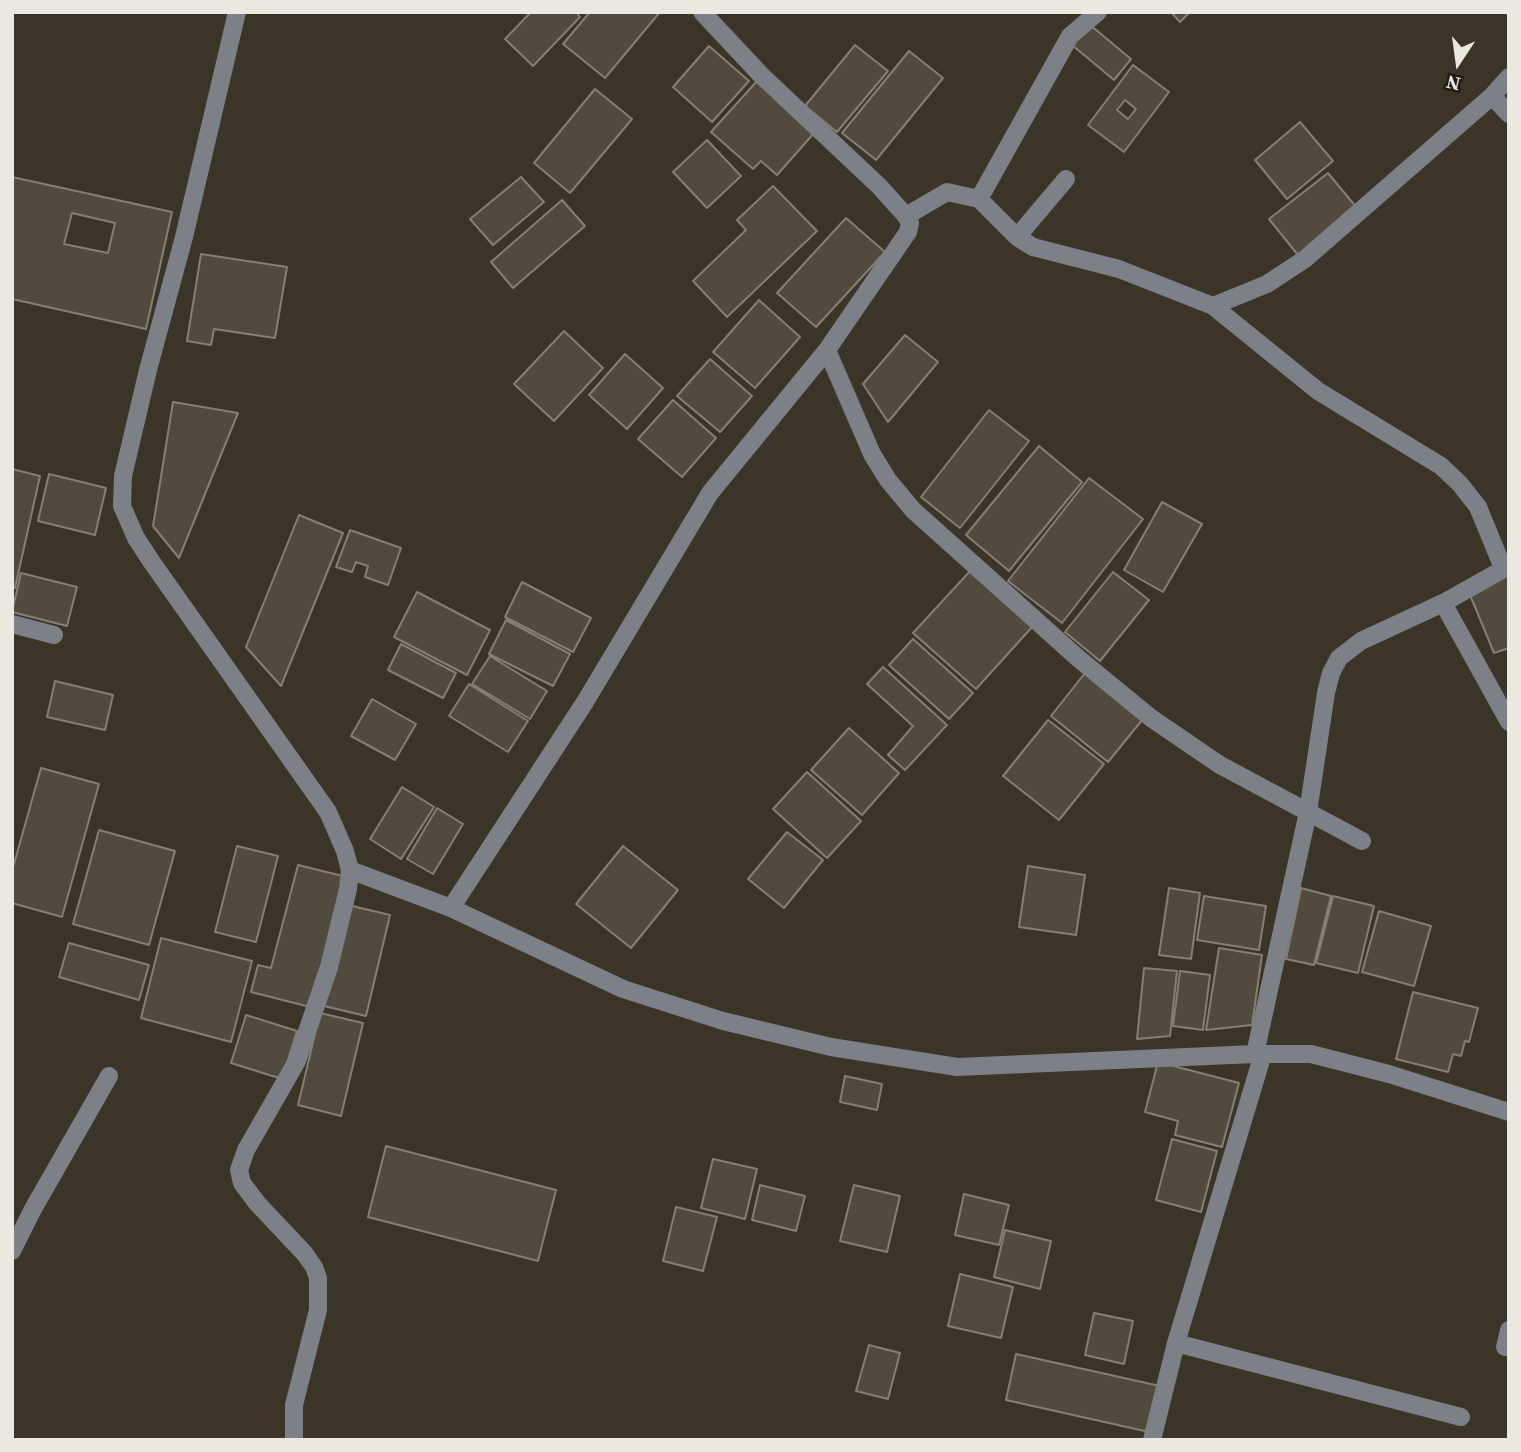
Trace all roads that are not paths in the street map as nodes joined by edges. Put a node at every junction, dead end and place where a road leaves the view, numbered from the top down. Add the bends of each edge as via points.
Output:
1 (237, 12) edge
2 (702, 12) edge
3 (1098, 12) edge
4 (1509, 77) edge
5 (1492, 96) junction
6 (1509, 114) edge
7 (1066, 179) dead end
8 (979, 199) junction
9 (906, 216) junction
10 (1017, 237) junction
11 (1213, 306) junction
12 (827, 350) junction
13 (1506, 567) edge
14 (1443, 603) junction
15 (12, 624) edge
16 (54, 635) dead end
17 (1509, 722) edge
18 (1308, 812) junction
19 (1362, 841) dead end
20 (350, 870) junction
21 (451, 908) junction
22 (1259, 1054) junction
23 (109, 1076) dead end
24 (1509, 1112) edge
25 (12, 1251) edge
26 (1176, 1343) junction
27 (1461, 1417) dead end
28 (294, 1440) edge
29 (1152, 1440) edge

1 - 20 street via 123,476 122,506 151,561 328,812
2 - 9 street
3 - 8 street via 1070,36
4 - 5 street
5 - 6 street
5 - 11 street via 1305,259 1267,284
7 - 10 street
8 - 9 street via 947,192
8 - 10 street
9 - 12 street via 908,232
10 - 11 street via 1033,247 1119,269
11 - 13 street via 1318,391 1441,466 1478,507
12 - 18 street via 872,454 913,510 1079,660 1151,718 1220,765
12 - 21 street via 710,493 585,702
13 - 14 street
14 - 17 street
14 - 18 street via 1361,641 1339,658 1326,693
15 - 16 street
18 - 19 street
18 - 22 street
20 - 21 street
20 - 28 street via 329,967 297,1061 239,1170 242,1183 305,1254 318,1278 318,1310 294,1405
21 - 22 street via 623,989 723,1021 845,1049 957,1068
22 - 24 street via 1311,1054
22 - 26 street
23 - 25 street
26 - 27 street
26 - 29 street

